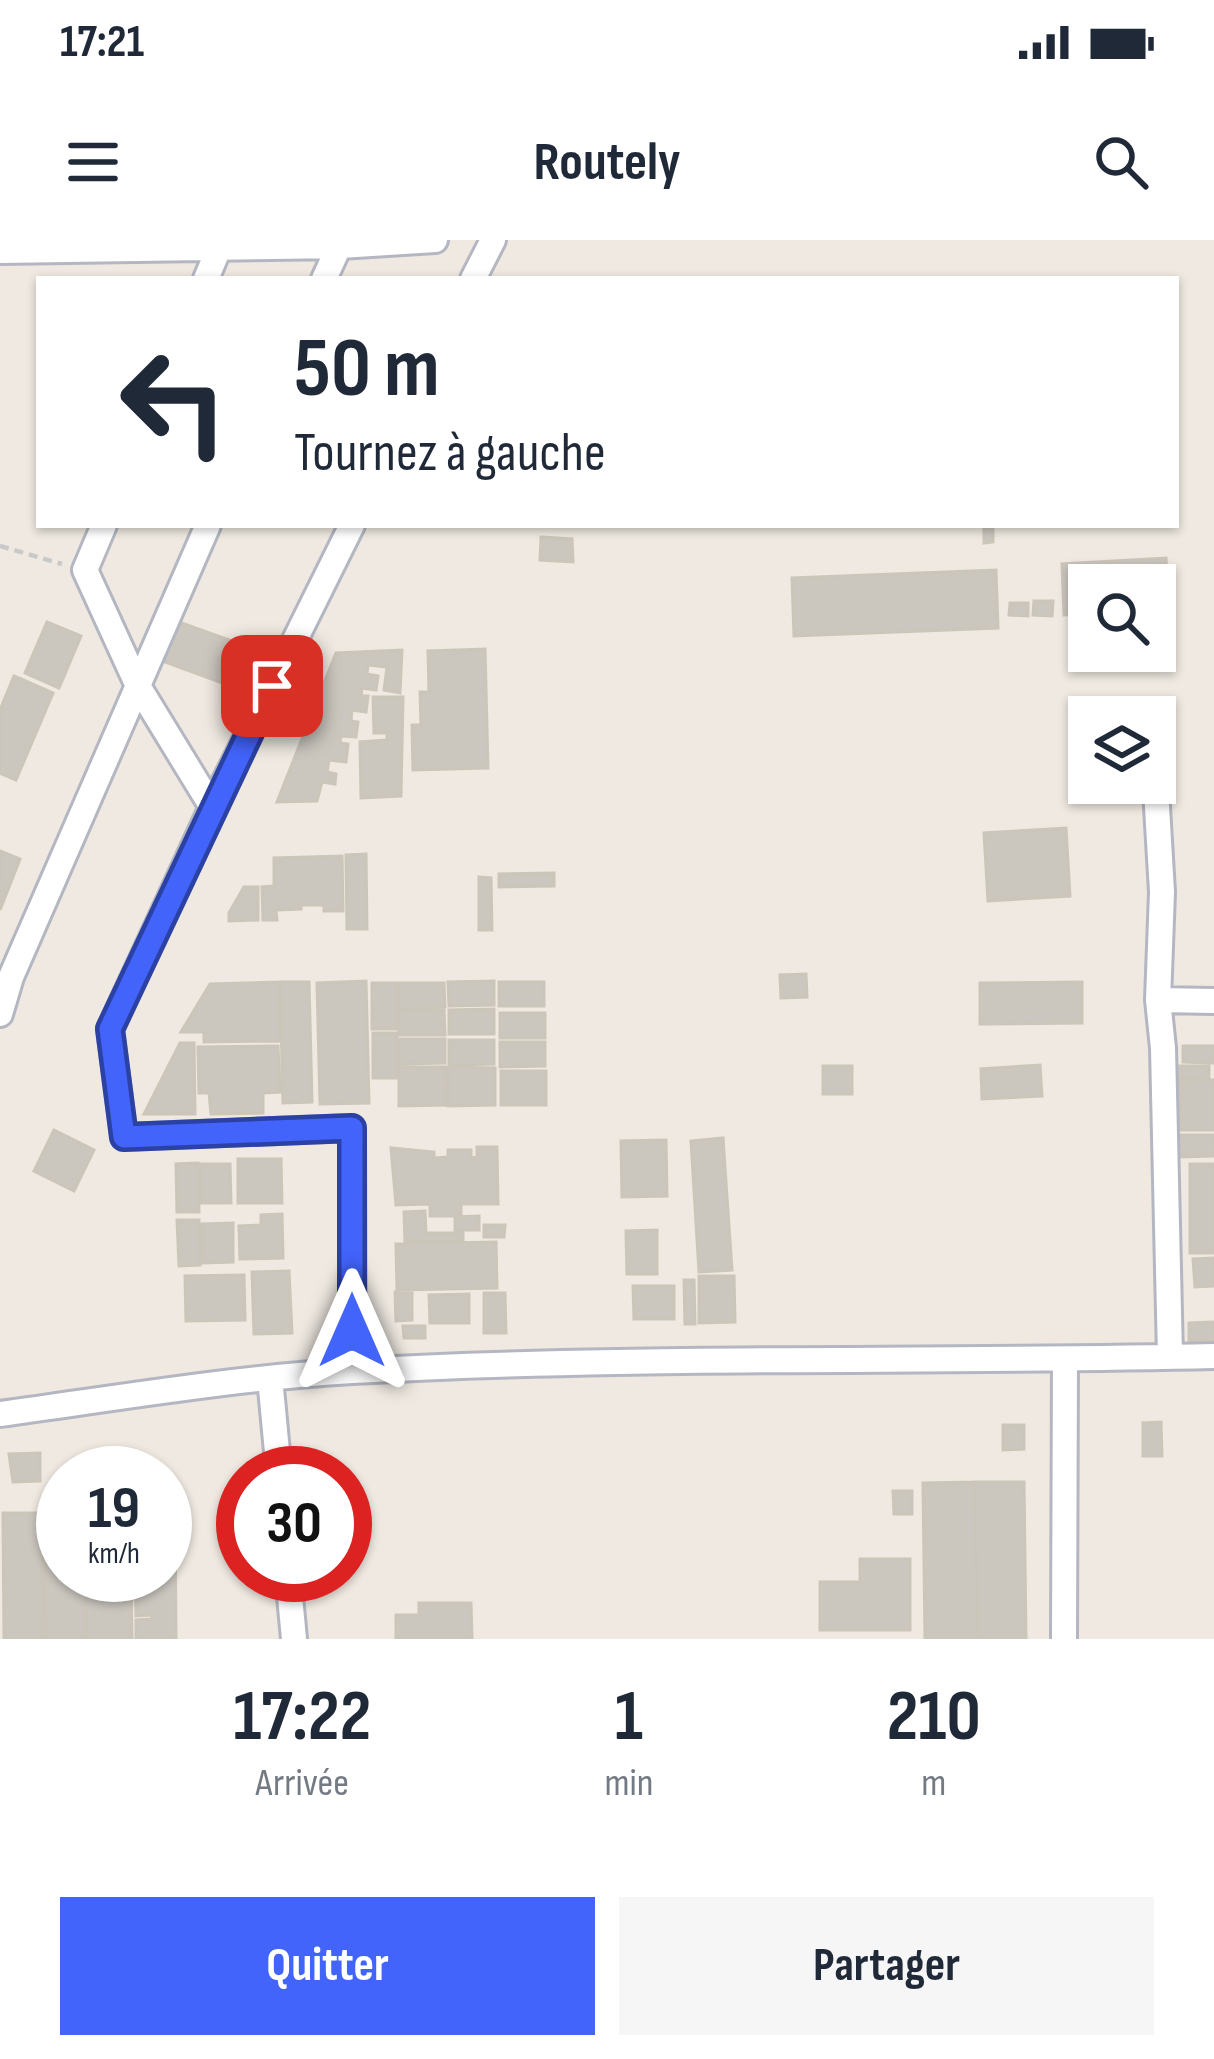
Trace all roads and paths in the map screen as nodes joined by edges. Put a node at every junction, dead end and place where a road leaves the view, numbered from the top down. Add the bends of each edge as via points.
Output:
1 (435, 240) edge
2 (493, 240) edge
3 (339, 242) edge
4 (219, 248) junction
5 (0, 250) edge
6 (207, 276) edge
7 (325, 276) edge
8 (475, 276) edge
9 (103, 528) edge
10 (207, 528) edge
11 (351, 528) edge
12 (0, 546) edge
13 (85, 570) junction
14 (138, 686) junction
15 (1157, 804) edge
16 (212, 807) junction
17 (1158, 1000) junction
18 (1214, 1001) edge
19 (0, 1014) edge
20 (1214, 1356) edge
21 (1170, 1357) junction
22 (1065, 1361) junction
23 (352, 1371) junction
24 (270, 1378) junction
25 (0, 1414) edge
26 (276, 1446) edge
27 (291, 1602) edge
28 (294, 1639) edge
29 (1064, 1639) edge

1 - 3 street
2 - 8 street
3 - 4 street
3 - 7 street
4 - 5 street
4 - 6 street
9 - 13 street
10 - 14 street
11 - 16 street
12 - 13 path
13 - 14 street
14 - 16 street
14 - 19 street
15 - 17 street
16 - 23 street via 110,1029 124,1137 352,1128
17 - 18 street
17 - 21 street
20 - 21 street
21 - 22 street
22 - 23 street via 848,1358
22 - 29 street
23 - 24 street
24 - 25 street
24 - 26 street
27 - 28 street

